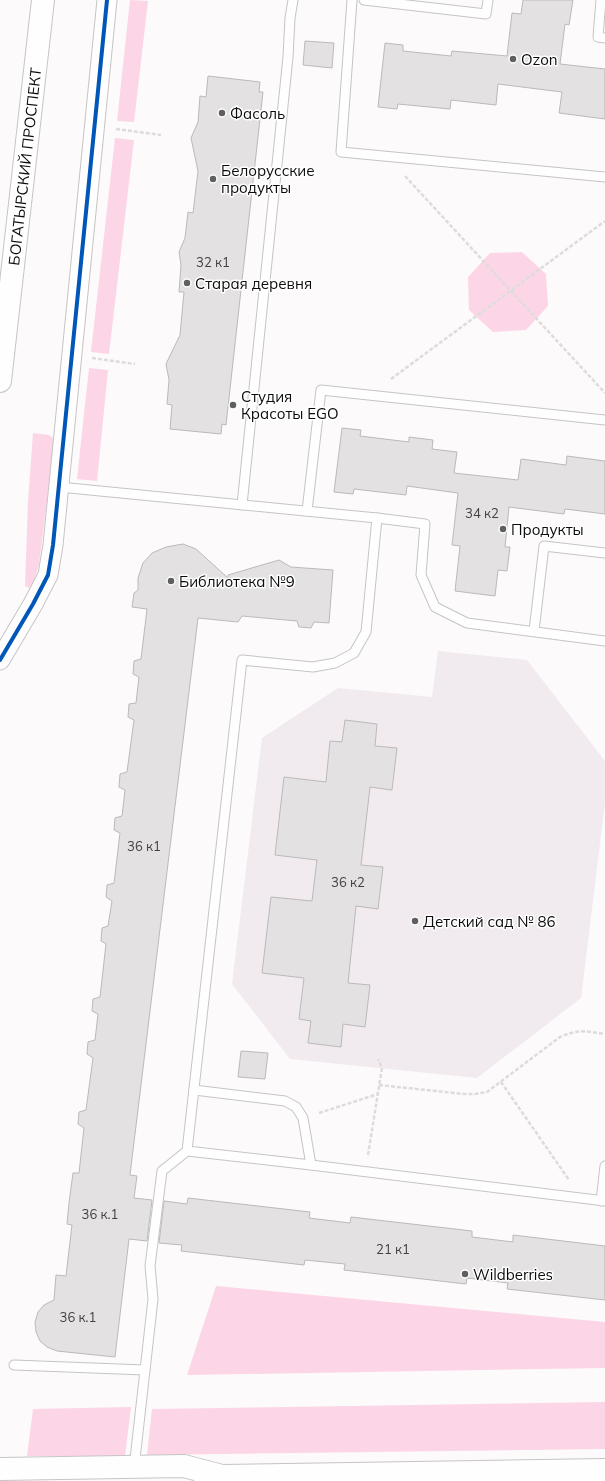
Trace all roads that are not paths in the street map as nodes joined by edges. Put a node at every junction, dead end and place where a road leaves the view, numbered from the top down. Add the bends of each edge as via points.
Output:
1 (43, 0) edge
2 (108, 0) edge
3 (293, 0) edge
4 (352, 0) edge
5 (364, 0) edge
6 (488, 0) edge
7 (601, 0) edge
8 (414, 3) edge
9 (605, 38) edge
10 (605, 178) edge
11 (0, 381) edge
12 (605, 420) edge
13 (59, 487) junction
14 (242, 505) junction
15 (307, 511) junction
16 (377, 518) junction
17 (605, 553) edge
18 (534, 631) junction
19 (605, 641) edge
20 (0, 660) edge
21 (194, 1090) junction
22 (187, 1151) junction
23 (311, 1165) junction
24 (605, 1166) edge
25 (603, 1201) edge
26 (14, 1365) dead end
27 (145, 1370) junction
28 (134, 1468) junction
29 (0, 1470) edge
30 (605, 1470) edge
31 (507, 1471) junction
32 (214, 1479) edge
33 (465, 1481) edge

1 - 11 main road, БОГАТЫРСКИЙ ПРОСПЕКТ
2 - 13 street
3 - 14 lane
4 - 10 lane via 341,152
5 - 8 lane
6 - 8 lane via 486,14
7 - 9 lane via 598,37
12 - 15 lane via 321,390
13 - 14 lane
13 - 20 street via 48,575
14 - 15 lane
15 - 16 lane
16 - 18 lane via 425,524 421,575 435,607 467,623
16 - 21 lane via 366,632 354,653 335,663 313,667 242,660
17 - 18 lane via 544,546
18 - 19 lane
21 - 22 lane
21 - 23 lane via 285,1101 296,1107 303,1118
22 - 23 lane
22 - 27 lane via 162,1171 150,1266 153,1299
23 - 25 lane
24 - 25 lane
26 - 27 lane
27 - 28 lane
28 - 29 main road
28 - 32 main road via 184,1466
30 - 31 main road
31 - 32 main road
31 - 33 main road

